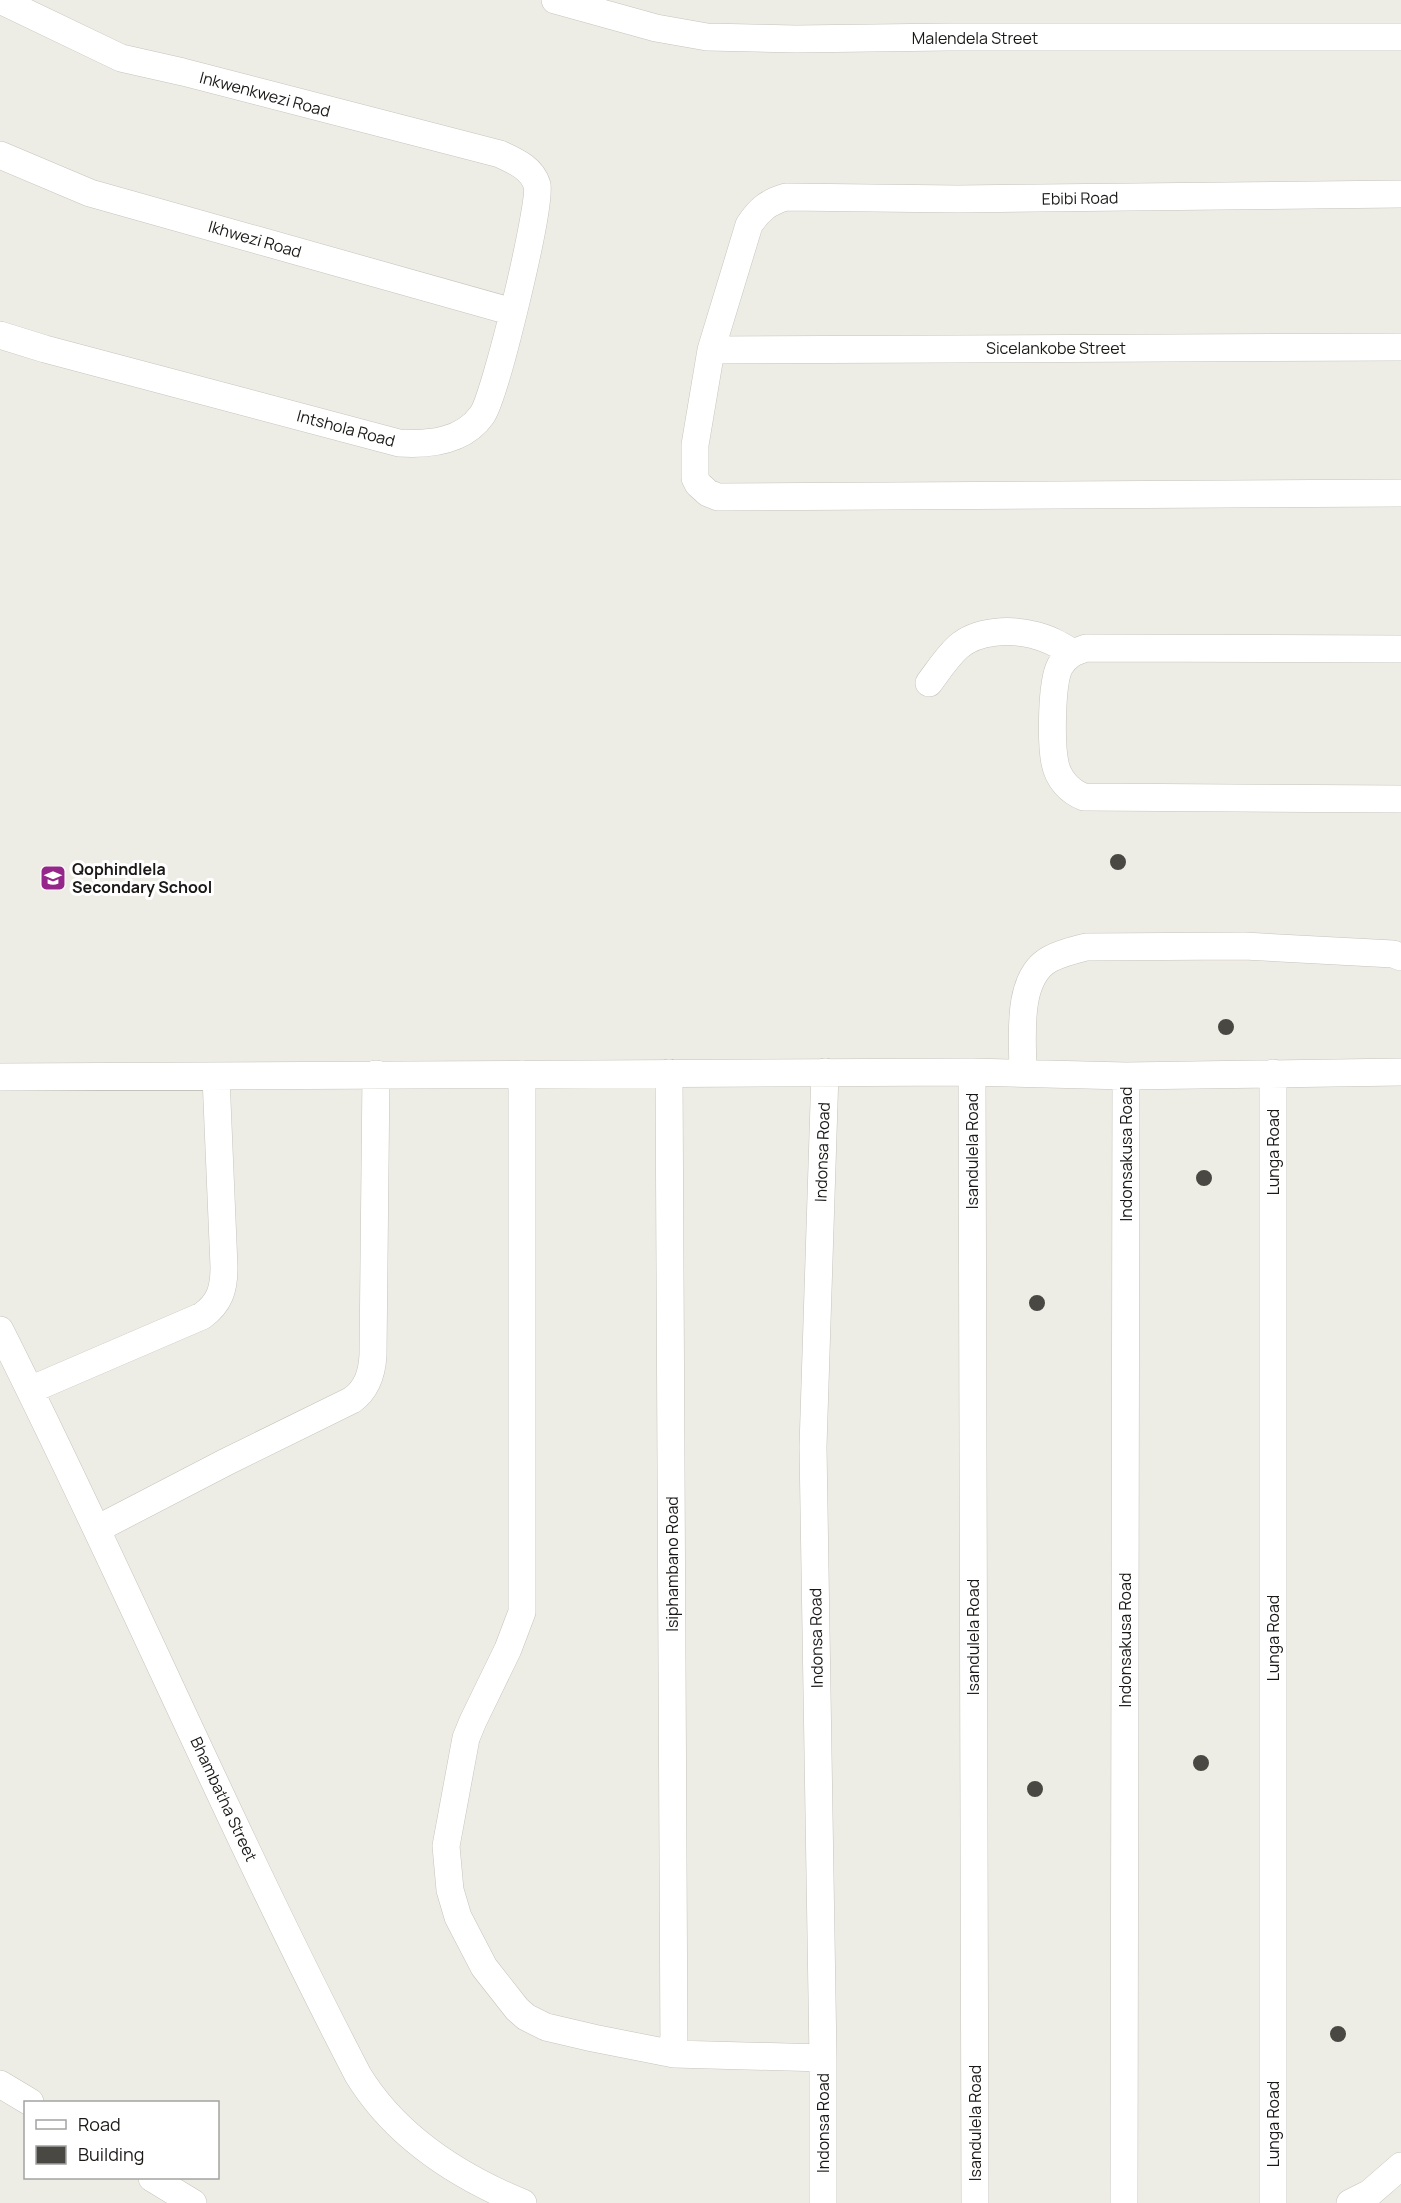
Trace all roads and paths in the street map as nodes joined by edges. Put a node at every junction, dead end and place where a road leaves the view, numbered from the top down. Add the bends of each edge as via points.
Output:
1 (0, 0) edge
2 (555, 0) edge
3 (1401, 37) edge
4 (0, 155) edge
5 (532, 175) joint
6 (1401, 194) edge
7 (513, 312) junction
8 (0, 334) edge
9 (1401, 347) edge
10 (711, 350) junction
11 (1401, 493) edge
12 (1401, 649) edge
13 (1072, 652) junction
14 (929, 683) dead end
15 (1401, 799) edge
16 (1401, 957) edge
17 (825, 1072) junction
18 (972, 1072) junction
19 (1401, 1072) edge
20 (669, 1073) junction
21 (1023, 1073) junction
22 (1273, 1073) junction
23 (376, 1074) junction
24 (522, 1074) junction
25 (1126, 1076) junction
26 (0, 1077) edge
27 (216, 1077) junction
28 (0, 1330) edge
29 (30, 1390) junction
30 (97, 1529) junction
31 (675, 2054) junction
32 (823, 2058) junction
33 (0, 2084) edge
34 (27, 2101) edge
35 (1401, 2166) edge
36 (154, 2179) edge
37 (193, 2203) edge
38 (523, 2203) edge
39 (823, 2203) edge
40 (975, 2203) edge
41 (1124, 2203) edge
42 (1273, 2203) edge
43 (1350, 2203) edge

1 - 5 street, Inkwenkwezi Road via 121,58 500,154 518,162
2 - 3 street, Malendela Street via 656,28 707,37
4 - 7 street, Ikhwezi Road via 90,193
5 - 7 street, Intshola Road via 538,195
6 - 10 street, Ebibi Road via 786,197 768,204 749,225
7 - 8 street, Intshola Road via 482,415 460,434 422,444 399,443
9 - 10 street, Sicelankobe Street
10 - 11 street via 695,445 695,478 702,489 718,497
12 - 13 street via 1086,648
13 - 14 street via 1032,634 989,633 958,647
13 - 15 street via 1057,675 1053,731 1055,763 1064,783 1076,794 1100,798
16 - 21 street via 1244,946 1073,950 1043,964 1029,986 1023,1015
17 - 18 street
17 - 20 street
17 - 32 street, Indonsa Road via 813,1447
18 - 21 street
18 - 40 street, Isandulela Road
19 - 22 street
20 - 24 street
20 - 31 street, Isiphambano Road
21 - 25 street
22 - 25 street
22 - 42 street, Lunga Road
23 - 24 street
23 - 27 street
23 - 30 street via 373,1355 366,1386 352,1400
24 - 31 street via 522,1612 466,1738 446,1846 450,1890 458,1917 484,1967 526,2017 546,2027
25 - 41 street, Indonsakusa Road
26 - 27 street
27 - 29 street via 224,1245 222,1294 202,1316
28 - 29 street, Bhambatha Street
29 - 30 street, Bhambatha Street
30 - 38 street, Bhambatha Street via 266,1888 367,2090 411,2139 435,2157 488,2189
31 - 32 street
32 - 39 street, Indonsa Road
33 - 34 street
35 - 43 street via 1370,2193
36 - 37 street

